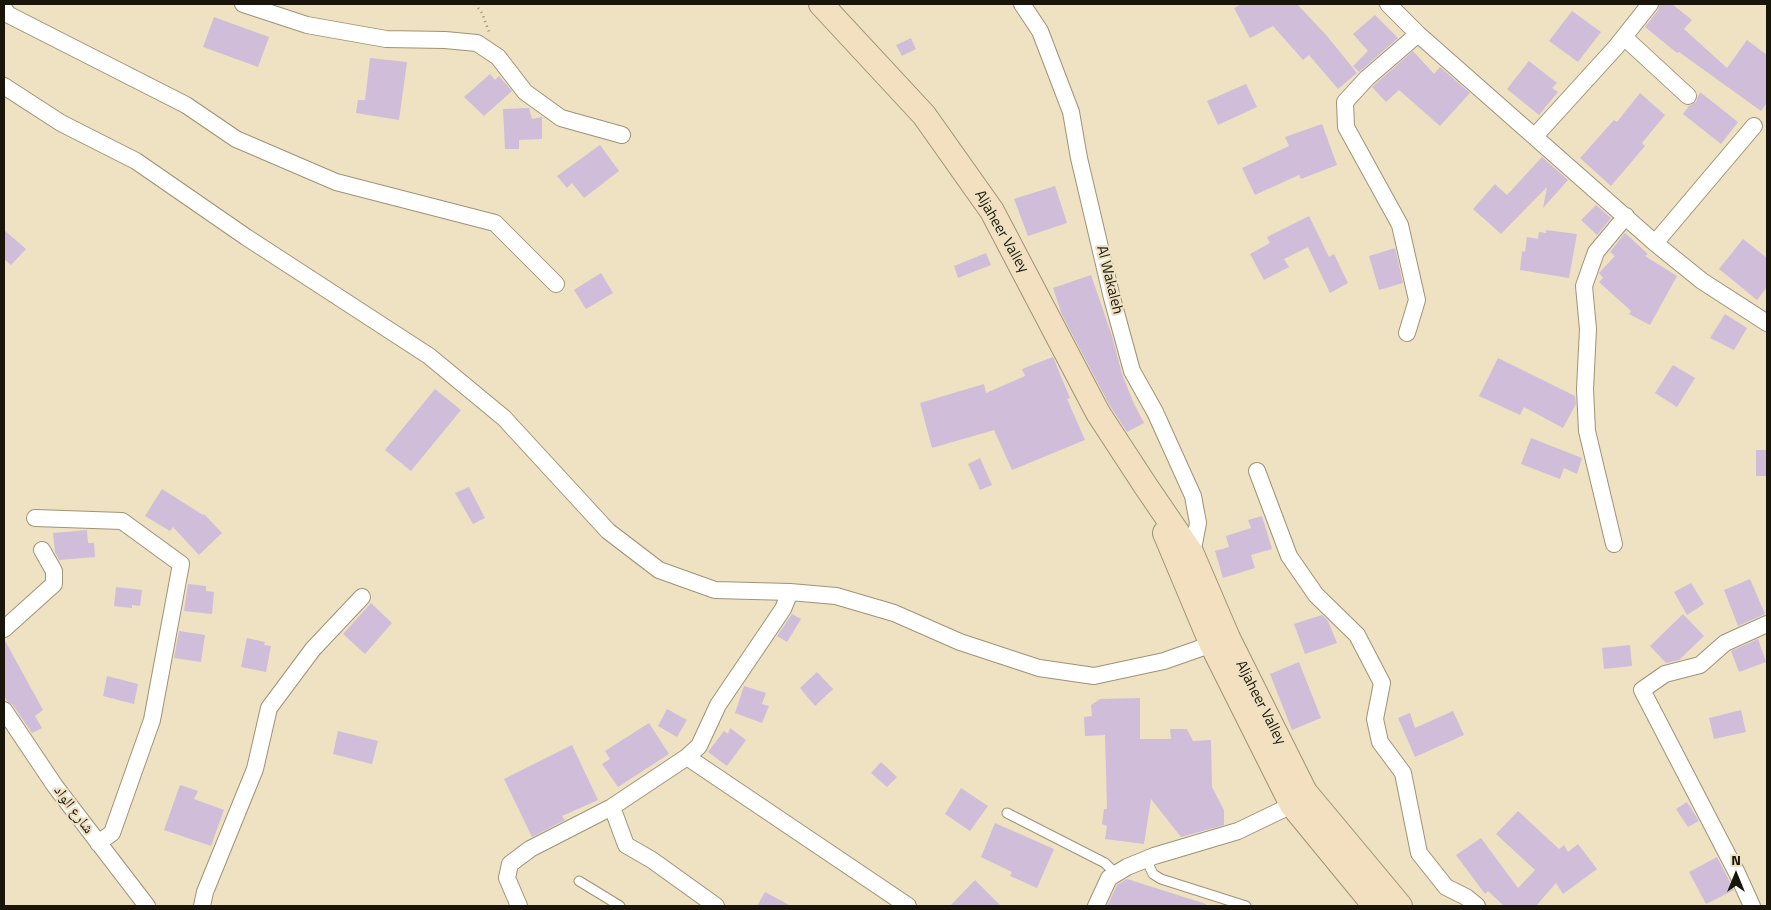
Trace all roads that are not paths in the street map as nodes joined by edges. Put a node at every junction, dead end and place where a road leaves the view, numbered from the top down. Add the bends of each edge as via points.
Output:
1 (243, 4) edge
2 (820, 4) edge
3 (1022, 4) edge
4 (1388, 4) edge
5 (1650, 4) edge
6 (4, 10) edge
7 (1418, 34) junction
8 (1624, 37) junction
9 (4, 86) edge
10 (1688, 96) dead end
11 (1754, 126) dead end
12 (622, 135) dead end
13 (1535, 136) junction
14 (1626, 216) junction
15 (1655, 243) junction
16 (556, 284) dead end
17 (1767, 323) edge
18 (1406, 333) dead end
19 (1257, 472) dead end
20 (1144, 485) junction
21 (35, 518) dead end
22 (1614, 544) dead end
23 (42, 550) dead end
24 (1192, 554) junction
25 (790, 592) junction
26 (362, 598) dead end
27 (1767, 624) edge
28 (4, 629) edge
29 (1220, 642) junction
30 (4, 710) edge
31 (687, 757) junction
32 (1298, 798) junction
33 (612, 808) junction
34 (1007, 813) dead end
35 (98, 843) junction
36 (1146, 859) junction
37 (1116, 874) junction
38 (579, 881) dead end
39 (147, 906) edge
40 (202, 906) edge
41 (520, 906) edge
42 (620, 906) edge
43 (716, 906) edge
44 (908, 906) edge
45 (1096, 906) edge
46 (1246, 906) edge
47 (1376, 906) edge
48 (1400, 906) edge
49 (1477, 906) edge
50 (1752, 906) edge

1 - 12 street via 307,25 386,39 477,43 498,57 526,92 561,118
2 - 20 street, Aljaheer Valley via 924,115 992,211 1098,413
3 - 24 street, Al Wakaleh via 1040,31 1071,112 1112,298 1132,371 1155,412 1193,496 1198,523
4 - 7 street
5 - 8 street
6 - 16 street via 186,105 245,143 336,182 494,223
7 - 13 street
7 - 18 street via 1367,78 1345,102 1346,128 1400,225 1417,300
8 - 10 street
8 - 13 street
9 - 25 street via 61,123 136,160 246,237 429,356 504,418 608,531 659,570 714,590
11 - 15 street
13 - 14 street
14 - 15 street
14 - 22 street via 1596,252 1584,286 1588,328 1587,431
15 - 17 street via 1702,280
19 - 49 street via 1289,556 1316,595 1357,635 1382,683 1375,720 1380,742 1403,774 1419,854 1446,887
20 - 24 street, Aljaheer Valley
20 - 29 street, Aljaheer Valley
21 - 35 street via 122,521 181,564 152,720 112,833
23 - 28 street via 54,572 54,584
24 - 29 street, Aljaheer Valley
25 - 29 street via 836,596 894,613 960,642 1039,668 1094,676 1164,661
25 - 31 street via 783,609 718,705 699,746
26 - 40 street via 313,649 269,708 255,769
27 - 50 street via 1725,643 1700,666 1665,674 1642,690
29 - 32 street, Aljaheer Valley
30 - 35 street, شارع الواد
31 - 33 street
31 - 44 street
32 - 36 street via 1238,831
32 - 47 street, Aljaheer Valley
32 - 48 street, Aljaheer Valley
33 - 41 street via 530,849 510,864 507,878
33 - 43 street via 626,845
34 - 37 lane via 1105,863
35 - 39 street, شارع الواد
36 - 37 street
36 - 46 lane via 1153,874 1161,879
37 - 45 street via 1109,878
38 - 42 lane

